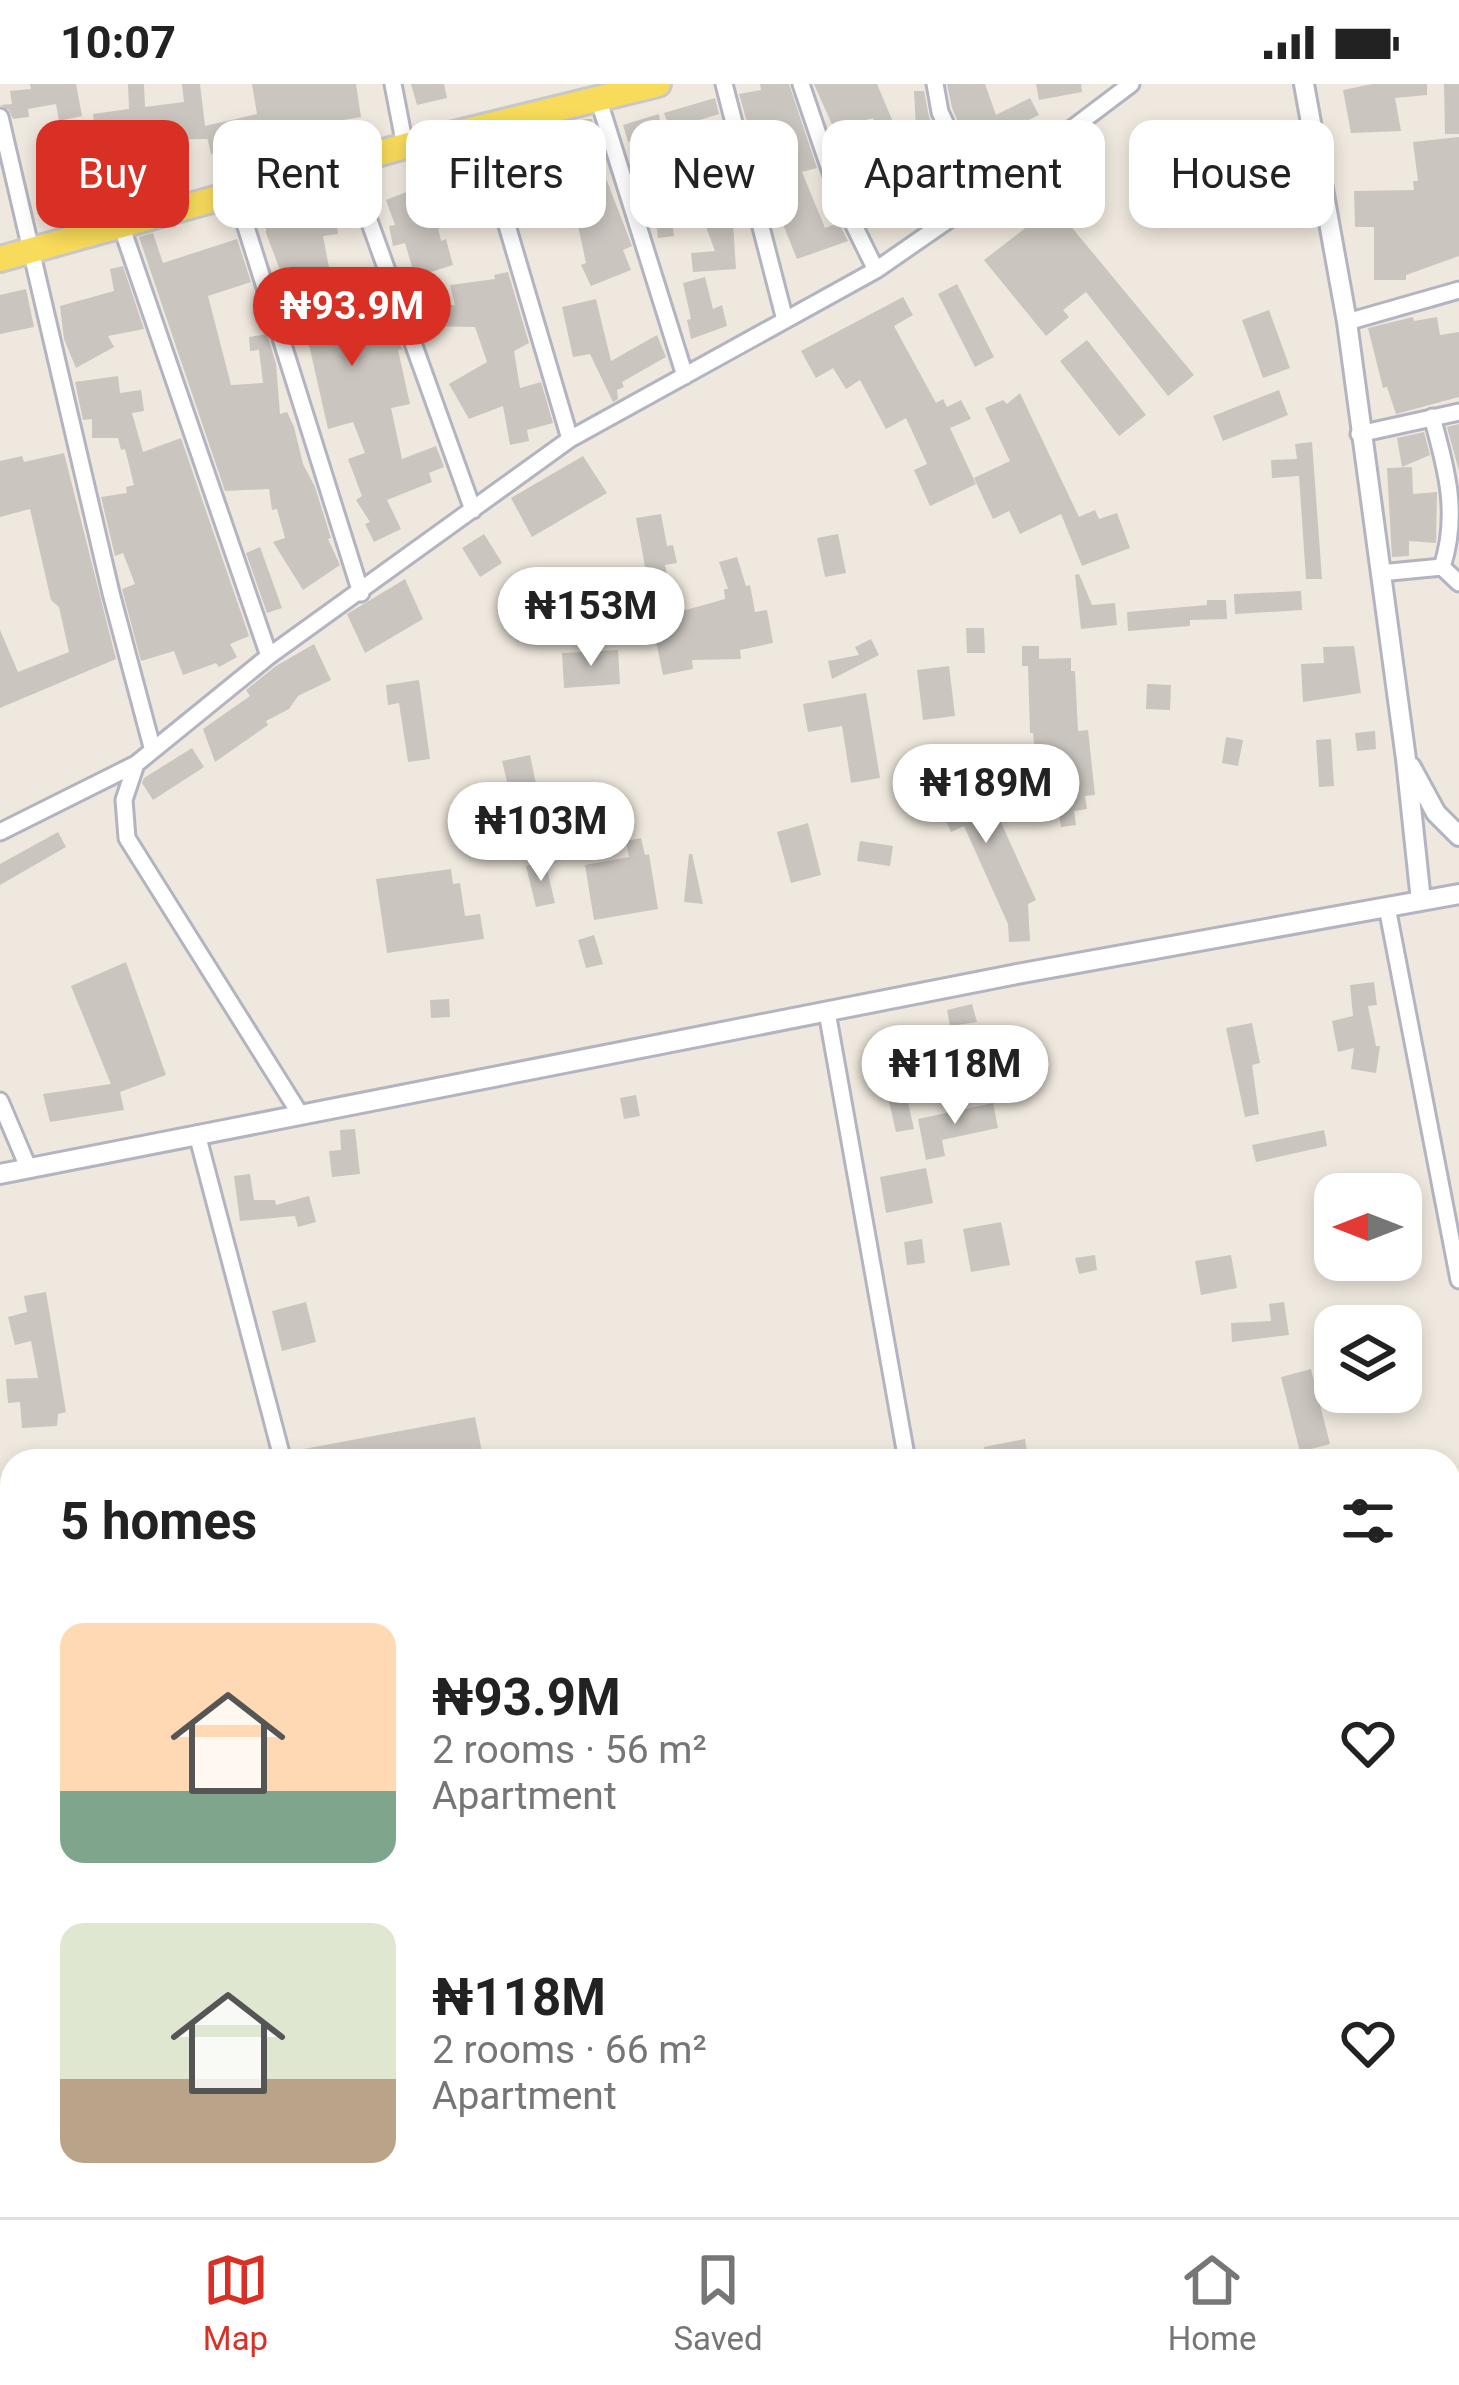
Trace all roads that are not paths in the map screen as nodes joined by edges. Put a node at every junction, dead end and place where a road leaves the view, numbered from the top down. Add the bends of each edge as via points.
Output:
1 (392, 84) edge
2 (658, 84) edge
3 (724, 84) edge
4 (801, 84) edge
5 (935, 84) edge
6 (1131, 84) edge
7 (1304, 84) edge
8 (1317, 84) edge
9 (598, 98) junction
10 (0, 117) edge
11 (507, 120) edge
12 (944, 120) edge
13 (1083, 120) edge
14 (1311, 120) edge
15 (1318, 120) edge
16 (405, 146) joint
17 (382, 152) edge
18 (122, 228) joint
19 (246, 228) edge
20 (372, 228) edge
21 (508, 228) edge
22 (937, 228) edge
23 (1331, 228) edge
24 (31, 251) junction
25 (0, 259) edge
26 (876, 270) junction
27 (1459, 290) edge
28 (785, 320) junction
29 (1347, 322) junction
30 (685, 376) junction
31 (1459, 412) edge
32 (1432, 417) junction
33 (1359, 434) junction
34 (570, 440) junction
35 (473, 510) junction
36 (1442, 567) junction
37 (1379, 573) junction
38 (1459, 583) edge
39 (362, 593) junction
40 (269, 656) junction
41 (152, 747) junction
42 (1406, 759) junction
43 (136, 764) junction
44 (110, 777) junction
45 (124, 800) junction
46 (0, 832) edge
47 (1459, 836) edge
48 (1459, 894) edge
49 (1421, 901) junction
50 (1387, 908) junction
51 (827, 1012) junction
52 (0, 1101) edge
53 (300, 1114) junction
54 (197, 1134) junction
55 (28, 1167) junction
56 (0, 1174) edge
57 (1459, 1280) edge
58 (280, 1449) edge
59 (905, 1449) edge

1 - 16 street
2 - 9 main road
3 - 28 street
4 - 26 street via 838,193
5 - 12 street
6 - 13 street
7 - 14 street
8 - 15 street
9 - 11 main road
9 - 30 street
10 - 24 street
16 - 17 main road
18 - 24 main road
18 - 40 street
19 - 39 street
20 - 35 street
21 - 34 street
22 - 26 street
23 - 29 street
24 - 25 main road
24 - 41 street
26 - 28 street
27 - 29 street
28 - 30 street
29 - 33 street
30 - 34 street
31 - 32 street
32 - 33 street
32 - 36 street via 1457,506 1454,545
33 - 37 street
34 - 35 street
35 - 39 street
36 - 37 street
36 - 38 street
37 - 42 street
39 - 40 street
40 - 41 street
41 - 43 street
42 - 47 street
42 - 49 street
43 - 44 street
43 - 45 street
44 - 45 street
44 - 46 street
45 - 53 street via 127,838
48 - 49 street
49 - 50 street
50 - 51 street
50 - 57 street
51 - 53 street
51 - 59 street
52 - 55 street
53 - 54 street
54 - 55 street
54 - 58 street
55 - 56 street

